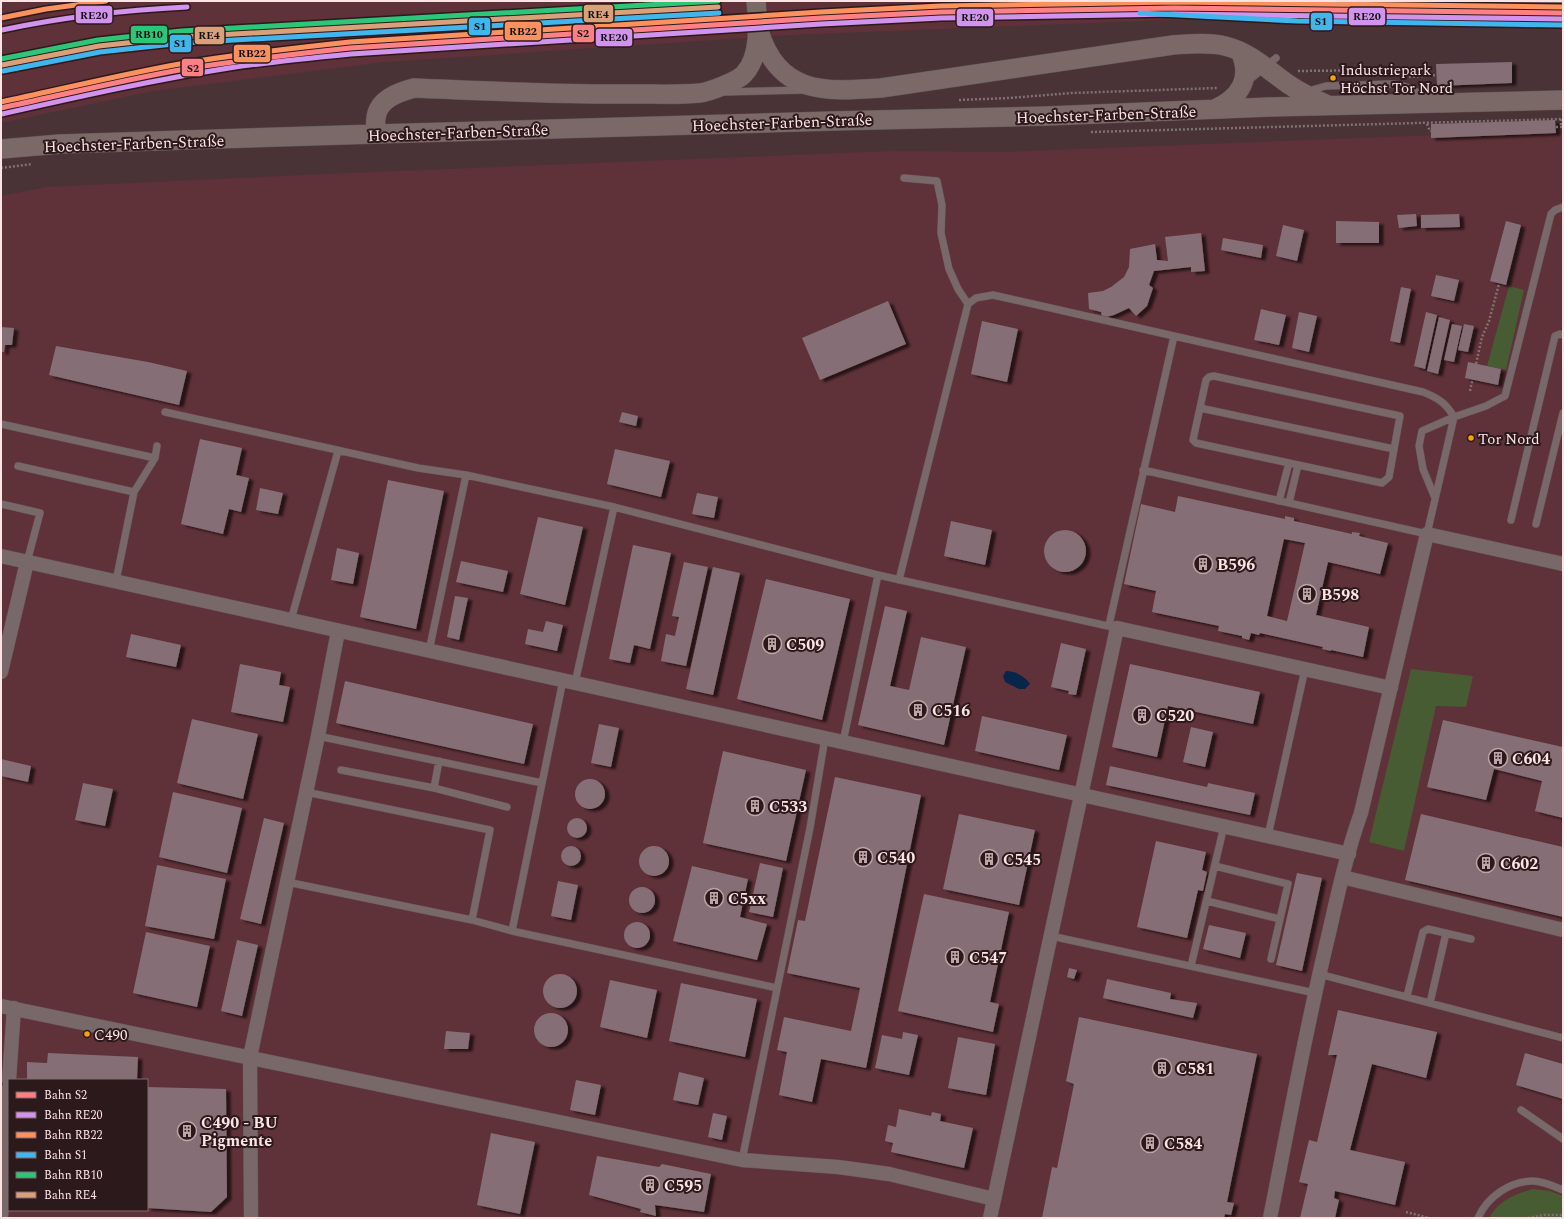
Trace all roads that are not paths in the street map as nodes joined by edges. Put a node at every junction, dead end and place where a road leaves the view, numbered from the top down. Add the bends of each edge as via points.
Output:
1 (756, 1) edge
2 (761, 50) junction
3 (1240, 51) junction
4 (1270, 62) junction
5 (1242, 86) junction
6 (831, 90) junction
7 (701, 93) junction
8 (1293, 99) junction
9 (1563, 100) edge
10 (1433, 104) junction
11 (1331, 106) junction
12 (1211, 110) junction
13 (376, 134) junction
14 (1, 149) edge
15 (904, 178) dead end
16 (1563, 207) edge
17 (968, 304) junction
18 (1563, 335) edge
19 (1174, 336) junction
20 (1200, 408) junction
21 (165, 412) dead end
22 (1563, 413) edge
23 (1454, 417) junction
24 (1, 424) edge
25 (157, 446) dead end
26 (1394, 448) junction
27 (338, 450) junction
28 (155, 458) junction
29 (1289, 463) junction
30 (1298, 465) junction
31 (18, 466) dead end
32 (1143, 470) junction
33 (466, 475) junction
34 (134, 492) junction
35 (1435, 498) junction
36 (1279, 501) junction
37 (1288, 503) junction
38 (1, 504) edge
39 (614, 507) junction
40 (1512, 520) dead end
41 (1536, 524) dead end
42 (1427, 534) junction
43 (1, 556) edge
44 (27, 562) junction
45 (1563, 564) edge
46 (878, 575) junction
47 (899, 580) junction
48 (116, 581) junction
49 (291, 620) junction
50 (1113, 626) junction
51 (338, 631) junction
52 (429, 651) junction
53 (1305, 669) junction
54 (1, 672) edge
55 (569, 682) junction
56 (1390, 688) junction
57 (318, 736) junction
58 (825, 738) junction
59 (843, 742) junction
60 (439, 761) junction
61 (341, 770) dead end
62 (542, 783) junction
63 (434, 788) junction
64 (306, 792) junction
65 (1082, 795) junction
66 (507, 807) dead end
67 (1224, 826) junction
68 (1268, 836) junction
69 (1349, 854) junction
70 (1215, 866) junction
71 (1342, 877) junction
72 (287, 882) junction
73 (1207, 901) junction
74 (1280, 919) junction
75 (472, 920) junction
76 (1563, 930) edge
77 (512, 931) junction
78 (1446, 933) junction
79 (1051, 936) junction
80 (1472, 939) dead end
81 (1271, 959) dead end
82 (1191, 966) junction
83 (1319, 974) junction
84 (777, 988) junction
85 (1315, 993) junction
86 (1407, 996) junction
87 (1430, 1003) junction
88 (7, 1007) edge
89 (1563, 1038) edge
90 (250, 1057) junction
91 (10, 1079) edge
92 (8, 1104) edge
93 (1521, 1110) dead end
94 (1563, 1138) edge
95 (742, 1160) junction
96 (1563, 1190) edge
97 (994, 1199) junction
98 (1, 1217) edge
99 (1478, 1217) edge
100 (251, 1218) edge
101 (990, 1218) edge
102 (1270, 1218) edge

1 - 2 main road
2 - 6 main road via 794,80 809,87
2 - 7 main road via 740,78
3 - 4 main road via 1253,58
3 - 5 main road via 1245,69
3 - 6 main road via 1209,44 1173,45 881,88
4 - 5 lane
4 - 8 main road
5 - 12 main road via 1233,99
6 - 7 lane
7 - 13 main road via 596,95 414,88 398,92 388,98 376,116
8 - 10 lane via 1326,86 1391,84 1415,89
8 - 11 main road
8 - 11 main road, Hoechster-Farben-Straße
8 - 12 main road, Hoechster-Farben-Straße
9 - 10 main road, Hoechster-Farben-Straße
10 - 11 main road, Hoechster-Farben-Straße
12 - 13 main road, Hoechster-Farben-Straße
13 - 14 main road, Hoechster-Farben-Straße via 60,144
15 - 17 lane via 937,181 942,205 941,233 948,267
16 - 23 lane via 1551,214 1505,396 1486,406
17 - 19 lane via 976,298 993,295
17 - 47 lane
18 - 40 lane via 1555,336
19 - 23 lane via 1424,392 1448,406
19 - 32 lane
20 - 26 lane
20 - 26 lane via 1206,380 1214,376 1400,416
20 - 29 lane via 1193,440 1196,443
21 - 27 lane
22 - 41 lane
23 - 35 lane
23 - 35 lane via 1422,431 1419,446
24 - 28 lane
25 - 28 lane
26 - 30 lane via 1389,477 1384,482
27 - 33 lane via 418,468
27 - 49 lane
28 - 34 lane
29 - 30 lane
29 - 36 lane
30 - 37 lane
31 - 34 lane
32 - 36 lane
32 - 50 lane
33 - 39 lane
33 - 52 lane
34 - 48 lane
35 - 42 lane
36 - 37 lane
37 - 42 lane
38 - 44 lane via 40,513
39 - 46 lane
39 - 55 lane
42 - 45 street
42 - 56 street
43 - 44 street
44 - 48 street
44 - 54 street
46 - 47 lane
46 - 59 lane
47 - 50 lane
48 - 49 street
49 - 51 street
50 - 53 street
50 - 65 street
51 - 52 street
51 - 57 street
52 - 55 street
53 - 56 street
53 - 68 lane
55 - 58 street
55 - 62 lane
56 - 69 street via 1361,814
57 - 60 lane
57 - 64 street
58 - 59 street
58 - 84 lane via 810,828
59 - 65 street
60 - 62 lane
60 - 63 lane
61 - 63 lane
62 - 77 lane
63 - 66 lane
64 - 72 street
64 - 75 lane via 490,830
65 - 67 street
65 - 79 street
67 - 68 street
67 - 70 lane
68 - 69 street
69 - 71 street
70 - 73 lane
70 - 74 lane via 1288,884
71 - 76 street
71 - 83 street
72 - 75 lane
72 - 90 street
73 - 74 lane
73 - 82 lane
74 - 81 lane
75 - 77 lane
77 - 84 lane
78 - 80 lane
78 - 86 lane via 1428,929 1423,932
78 - 87 lane
79 - 82 lane
79 - 97 street
82 - 85 lane
83 - 85 street
83 - 86 lane
84 - 95 lane
85 - 102 street
86 - 87 lane
87 - 89 lane
88 - 90 street
88 - 91 street
90 - 95 street
90 - 100 street
92 - 98 street
93 - 94 lane
95 - 97 street via 838,1167 890,1174
96 - 99 lane via 1546,1183 1520,1182 1495,1195
97 - 101 street

